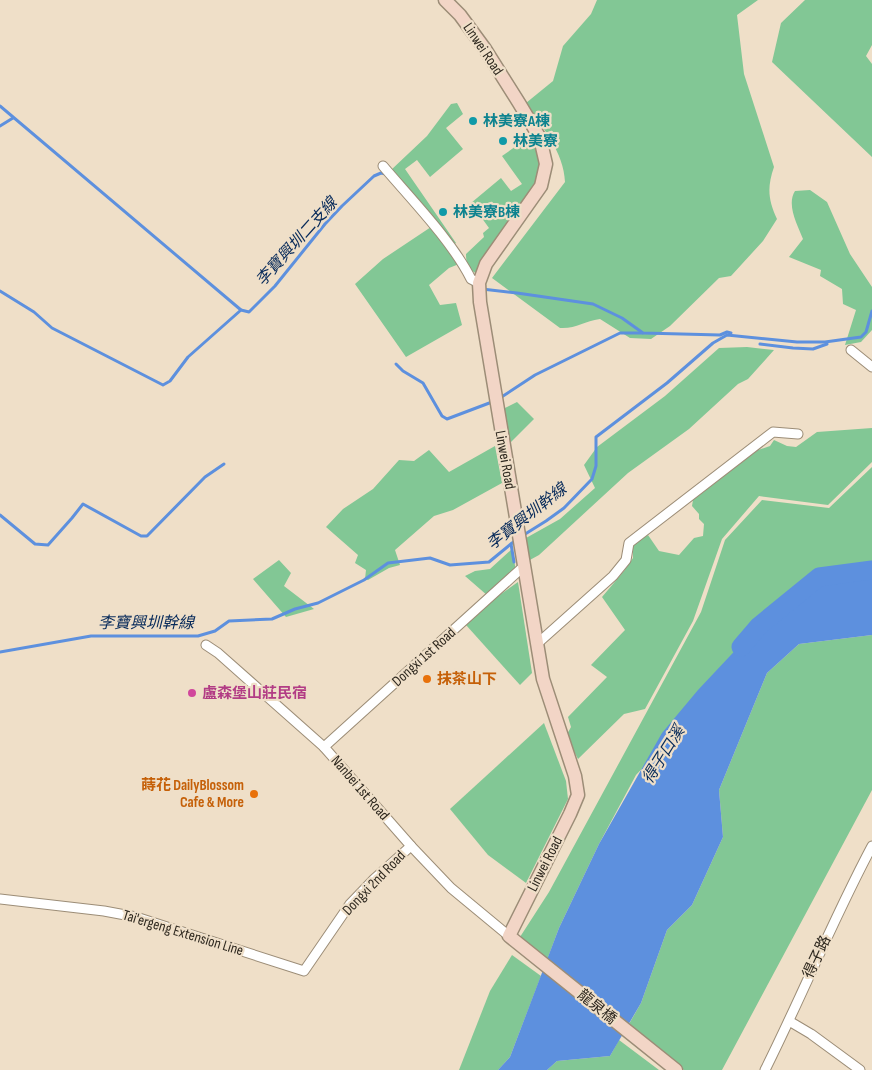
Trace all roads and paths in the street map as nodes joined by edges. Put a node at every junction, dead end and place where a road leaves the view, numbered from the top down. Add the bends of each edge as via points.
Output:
1 (445, 0) edge
2 (383, 166) dead end
3 (480, 283) junction
4 (851, 350) dead end
5 (872, 367) edge
6 (798, 434) dead end
7 (524, 567) junction
8 (538, 643) junction
9 (206, 645) dead end
10 (324, 747) junction
11 (411, 846) junction
12 (872, 846) edge
13 (0, 899) edge
14 (513, 940) junction
15 (304, 971) joint
16 (789, 1021) junction
17 (676, 1070) edge
18 (764, 1070) edge
19 (860, 1070) edge

1 - 3 street, Linwei Road via 485,49 519,103 540,138 546,164 542,186 486,264
2 - 3 street via 471,279
3 - 7 street, Linwei Road via 485,341
4 - 5 street
6 - 8 street via 773,432 629,542 626,560 613,576
7 - 8 street, Linwei Road
7 - 10 street, Dongxi 1st Road
8 - 14 street, Linwei Road via 543,679 575,776 578,795
9 - 10 street, Nanbei 1st Road
10 - 11 street, Nanbei 1st Road
11 - 14 street, Nanbei 1st Road via 451,888
11 - 15 street, Dongxi 2nd Road via 350,904
12 - 16 street, 得子路
13 - 15 street, Tai'ergeng Extension Line via 136,917
14 - 17 street, 龍泉橋
16 - 18 street, 得子路
16 - 19 street

